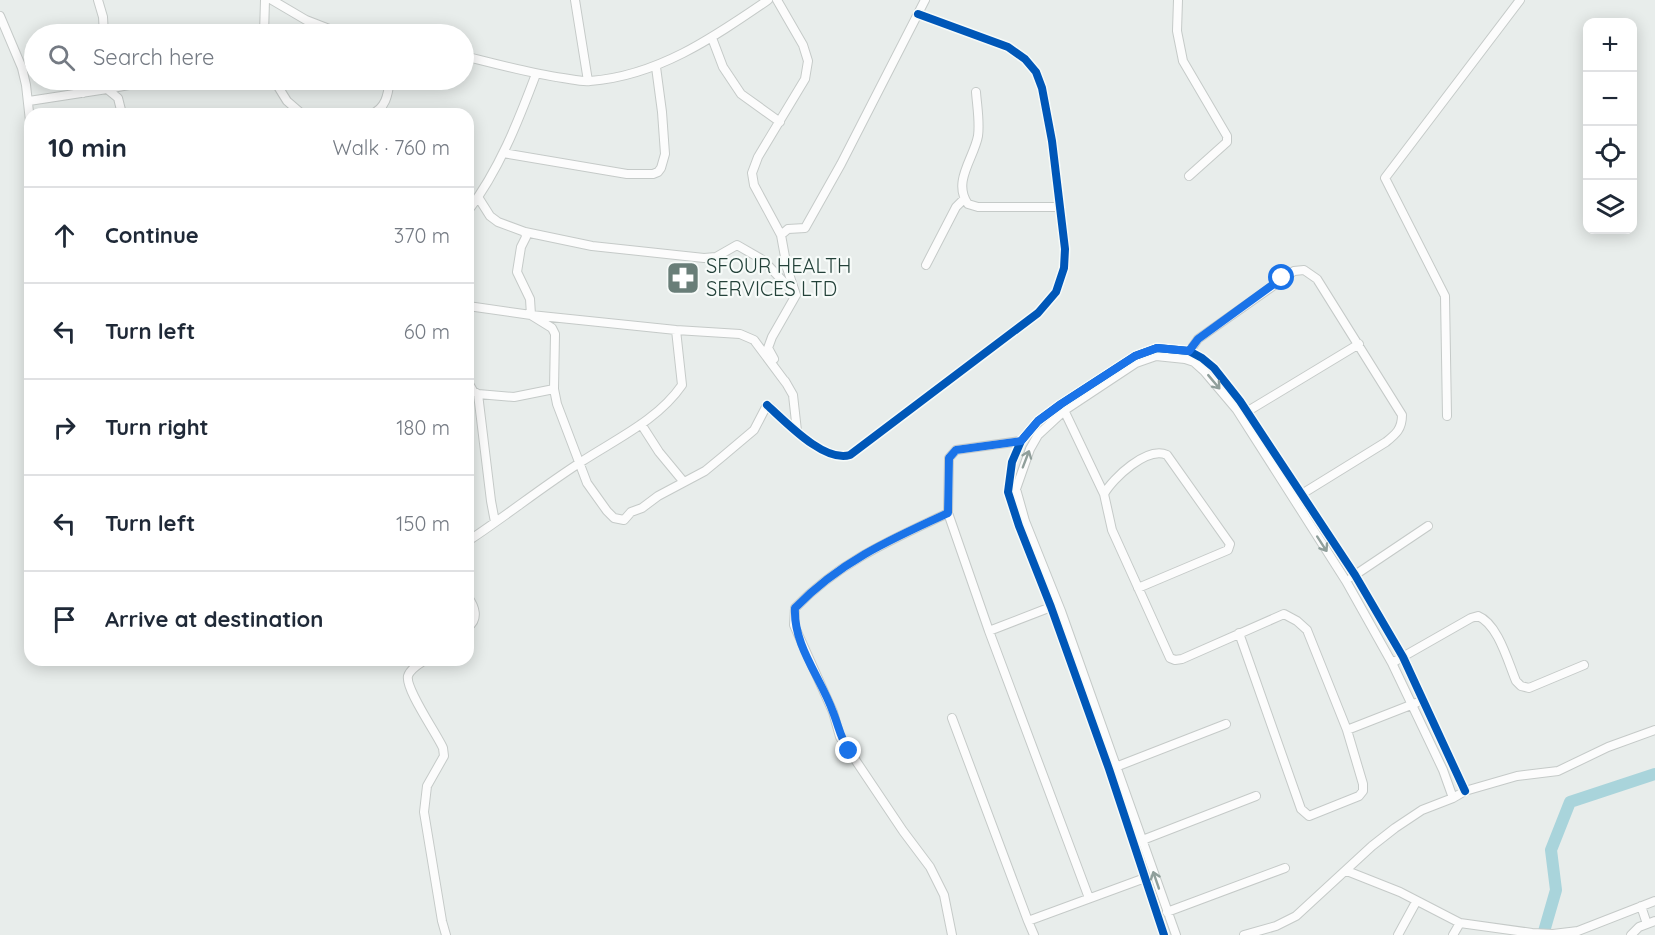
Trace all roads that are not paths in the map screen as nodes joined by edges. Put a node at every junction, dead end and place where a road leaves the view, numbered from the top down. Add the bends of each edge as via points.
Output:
1 (98, 0) edge
2 (265, 0) edge
3 (272, 0) edge
4 (575, 0) edge
5 (768, 0) edge
6 (777, 0) edge
7 (926, 0) edge
8 (1178, 0) edge
9 (1520, 0) edge
10 (918, 14) junction
11 (0, 16) edge
12 (103, 24) edge
13 (264, 24) edge
14 (316, 24) edge
15 (712, 38) junction
16 (474, 58) edge
17 (656, 67) junction
18 (536, 74) junction
19 (24, 77) edge
20 (588, 81) junction
21 (27, 90) edge
22 (84, 90) edge
23 (101, 90) edge
24 (109, 90) edge
25 (280, 90) edge
26 (387, 90) edge
27 (976, 92) dead end
28 (83, 93) junction
29 (29, 101) junction
30 (29, 108) edge
31 (120, 108) edge
32 (294, 108) edge
33 (381, 108) edge
34 (780, 122) junction
35 (503, 153) junction
36 (1189, 176) dead end
37 (478, 198) junction
38 (964, 199) junction
39 (474, 203) edge
40 (1060, 207) junction
41 (525, 232) junction
42 (782, 235) junction
43 (926, 265) dead end
44 (796, 295) junction
45 (474, 307) edge
46 (531, 315) junction
47 (676, 330) junction
48 (1359, 344) junction
49 (1187, 355) junction
50 (786, 383) junction
51 (554, 389) junction
52 (474, 392) edge
53 (478, 394) junction
54 (768, 405) junction
55 (1063, 407) junction
56 (1248, 411) junction
57 (1446, 416) dead end
58 (640, 424) junction
59 (1021, 441) junction
60 (579, 463) junction
61 (683, 481) junction
62 (1104, 494) junction
63 (1302, 495) junction
64 (1294, 500) junction
65 (948, 513) junction
66 (495, 522) junction
67 (1428, 526) dead end
68 (474, 537) edge
69 (1355, 575) junction
70 (1346, 581) junction
71 (1138, 588) junction
72 (1051, 607) junction
73 (988, 631) junction
74 (1239, 633) junction
75 (1403, 657) junction
76 (1392, 663) junction
77 (1584, 665) dead end
78 (418, 666) edge
79 (1423, 701) junction
80 (1413, 705) junction
81 (952, 718) dead end
82 (1226, 724) dead end
83 (1655, 729) edge
84 (1347, 730) junction
85 (1113, 768) junction
86 (1465, 790) junction
87 (1256, 796) dead end
88 (1453, 798) junction
89 (1138, 841) junction
90 (1285, 868) dead end
91 (1347, 871) junction
92 (1144, 878) junction
93 (1089, 898) junction
94 (1655, 901) edge
95 (1416, 902) junction
96 (1641, 906) junction
97 (1167, 912) junction
98 (1028, 921) junction
99 (1651, 922) edge
100 (1460, 923) junction
101 (1503, 932) edge
102 (1580, 933) edge
103 (1553, 934) edge
104 (446, 935) edge
105 (952, 935) edge
106 (1034, 935) edge
107 (1164, 935) edge
108 (1176, 935) edge
109 (1244, 935) edge
110 (1398, 935) edge
111 (1453, 935) edge
112 (1631, 935) edge

1 - 12 street
2 - 13 street
3 - 14 street
4 - 20 street
5 - 15 street
6 - 34 street via 808,61 805,78
7 - 10 street
8 - 36 street via 1177,31 1183,61 1227,136 1227,142
9 - 57 street via 1385,178 1445,296
10 - 40 street via 1008,47 1036,72 1052,141
10 - 42 street via 805,228 788,229
11 - 19 street
15 - 17 street
15 - 34 street via 723,67 741,94
16 - 18 street
17 - 20 street
17 - 35 street via 665,154 658,172 627,174
18 - 20 street
18 - 35 street
21 - 29 street
22 - 28 street
23 - 28 street
24 - 31 street via 118,98
25 - 32 street
26 - 33 street
27 - 38 street via 978,137 963,179
28 - 29 street
29 - 30 street
34 - 42 street via 752,173
35 - 37 street
37 - 39 street
37 - 41 street via 498,222
38 - 40 street via 978,207
38 - 43 street
40 - 54 street via 1065,249 1056,292 1038,313 850,455 814,446
41 - 44 street via 591,246 704,258 716,257 737,245 763,260
41 - 46 street via 518,272 530,299
42 - 44 street
44 - 50 street via 768,348
45 - 46 street
46 - 47 street
46 - 51 street via 555,334
47 - 50 street via 740,334 754,340
47 - 58 street via 682,385 674,397
48 - 49 street via 1317,279 1304,270 1282,278 1198,339
48 - 56 street
48 - 63 street via 1402,415 1400,429 1371,453
49 - 55 street via 1156,356 1136,363
49 - 56 street via 1202,358 1214,368
49 -> 64 street via 1237,410
50 - 54 street via 793,395 797,431
51 - 53 street via 514,397
51 - 60 street
52 - 53 street
53 - 66 street
54 - 61 street via 754,430 705,471
55 - 59 street via 1038,421
55 - 62 street
85 -> 55 street via 1016,489 1029,449
56 - 63 street
58 - 60 street
58 - 61 street
59 - 65 street via 956,450 949,458
59 - 72 street via 1012,462 1008,492
60 - 61 street via 597,498 620,521
60 - 66 street
62 - 71 street via 1112,530
62 - 71 street via 1114,479 1146,455 1163,453 1230,544 1228,550
63 - 64 street
63 - 69 street
64 -> 70 street
65 - 73 street
65 - 105 street via 871,549 812,590 795,608 794,625 840,736 930,867 944,895
66 - 68 street
67 - 69 street
69 - 70 street
69 - 75 street
70 - 76 street
71 - 74 street via 1170,658 1182,659
72 - 73 street
72 - 85 street
73 - 93 street
74 - 84 street via 1284,614 1297,621 1307,630
74 - 84 street via 1301,809 1309,816 1359,796 1362,791
75 - 76 street
75 - 77 street via 1478,616 1495,632 1521,686 1529,688
75 - 79 street
76 - 80 street
78 - 104 street via 407,681 444,756 427,786 424,812
79 - 80 street
79 - 86 street
80 - 84 street
80 - 88 street
81 - 98 street
82 - 85 street
83 - 86 street via 1558,771 1517,776
85 - 89 street
86 - 88 street
87 - 89 street
88 - 91 street via 1422,810 1395,828
89 - 92 street
97 -> 89 street
90 - 97 street
91 - 95 street
91 - 109 street via 1296,916
92 - 93 street
92 - 107 street
93 - 98 street
94 - 96 street
95 - 100 street
95 - 110 street
96 - 99 street
96 - 102 street
97 - 108 street
98 - 106 street
99 - 112 street
100 - 101 street
100 - 111 street
101 - 103 street
102 - 103 street

